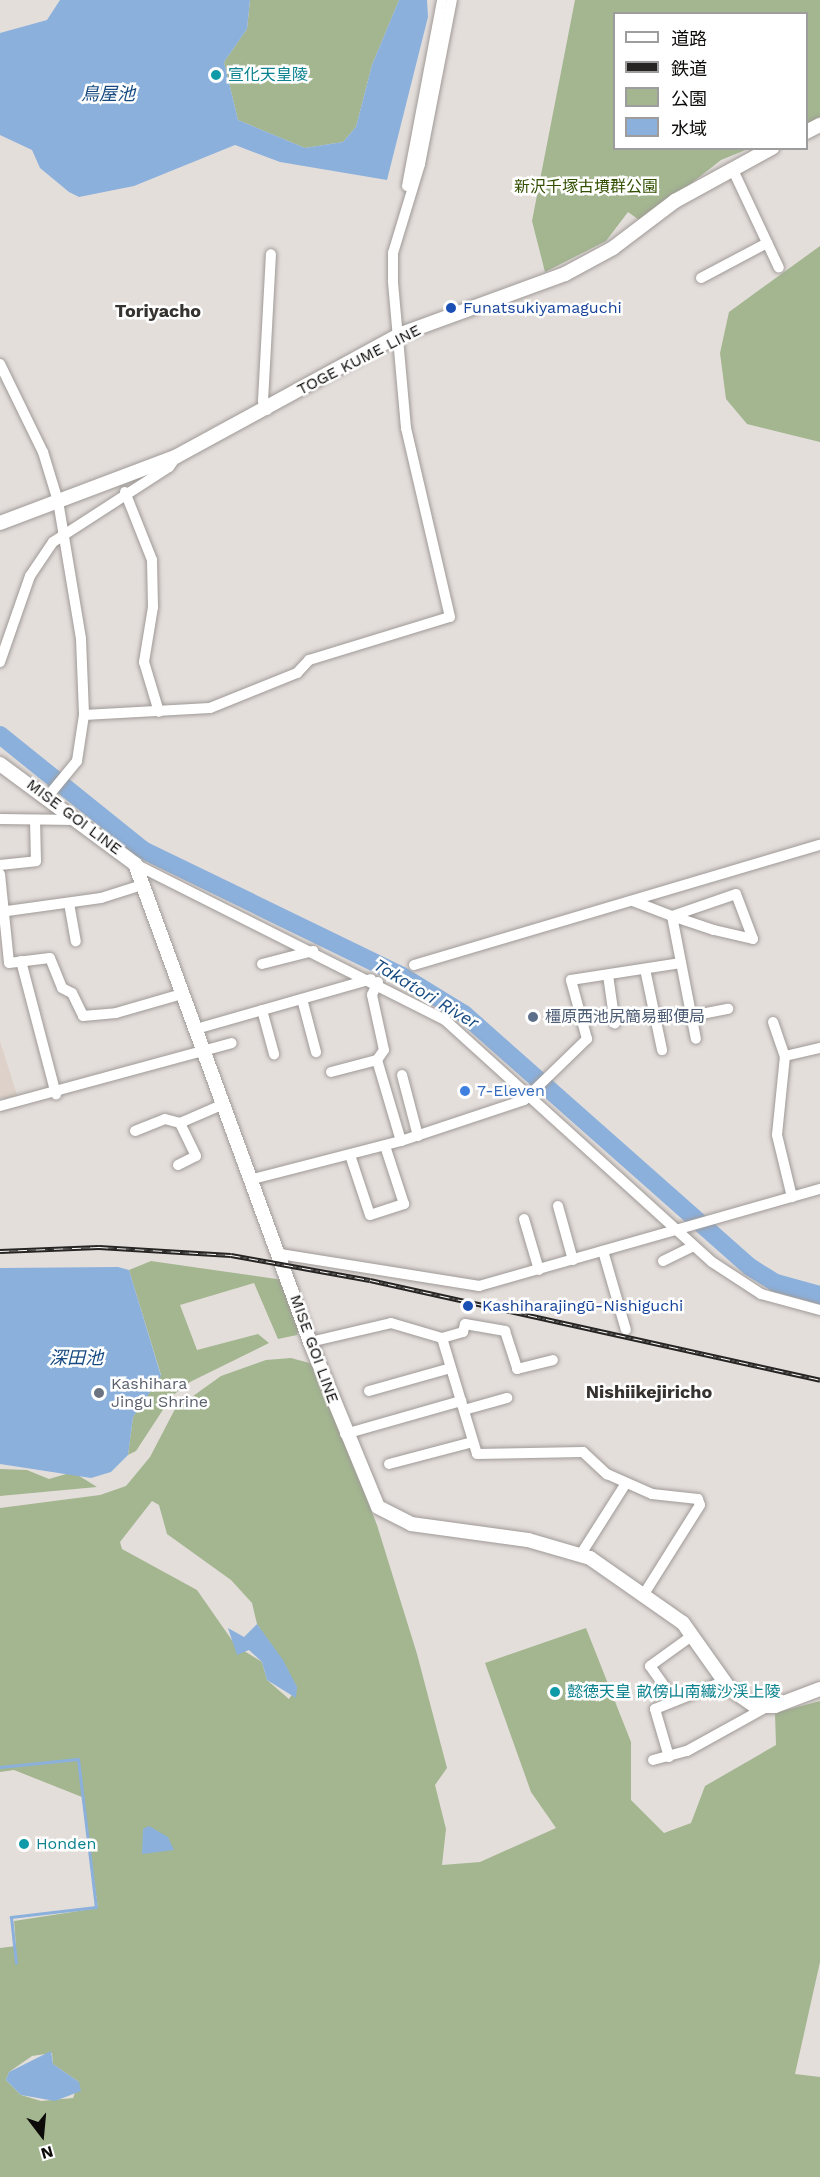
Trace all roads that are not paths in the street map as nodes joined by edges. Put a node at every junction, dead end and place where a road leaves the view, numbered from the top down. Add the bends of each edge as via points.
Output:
1 (442, 0) edge
2 (452, 0) edge
3 (768, 150) edge
4 (732, 168) junction
5 (404, 204) junction
6 (767, 243) junction
7 (271, 254) dead end
8 (779, 268) dead end
9 (701, 278) dead end
10 (401, 334) junction
11 (0, 364) edge
12 (267, 410) junction
13 (177, 456) junction
14 (125, 492) junction
15 (58, 501) junction
16 (0, 523) edge
17 (64, 531) junction
18 (0, 662) edge
19 (159, 712) junction
20 (84, 715) junction
21 (0, 764) edge
22 (51, 793) junction
23 (0, 819) edge
24 (35, 820) junction
25 (83, 820) junction
26 (820, 845) edge
27 (135, 864) junction
28 (0, 865) edge
29 (0, 874) edge
30 (142, 885) junction
31 (633, 901) junction
32 (69, 903) junction
33 (2, 912) edge
34 (672, 916) junction
35 (76, 941) dead end
36 (313, 951) junction
37 (21, 961) junction
38 (681, 963) junction
39 (262, 964) dead end
40 (414, 965) dead end
41 (645, 969) junction
42 (608, 975) junction
43 (374, 980) junction
44 (182, 994) junction
45 (302, 999) junction
46 (728, 1009) dead end
47 (262, 1010) junction
48 (692, 1016) junction
49 (773, 1022) dead end
50 (615, 1024) dead end
51 (196, 1029) junction
52 (696, 1039) dead end
53 (232, 1043) dead end
54 (820, 1048) edge
55 (662, 1050) dead end
56 (205, 1052) junction
57 (316, 1052) dead end
58 (274, 1054) dead end
59 (784, 1056) junction
60 (377, 1060) junction
61 (331, 1072) dead end
62 (402, 1075) dead end
63 (535, 1093) junction
64 (56, 1094) junction
65 (224, 1104) junction
66 (0, 1106) edge
67 (180, 1123) junction
68 (135, 1131) dead end
69 (418, 1136) junction
70 (401, 1141) junction
71 (385, 1146) junction
72 (350, 1155) junction
73 (178, 1165) dead end
74 (253, 1179) junction
75 (820, 1189) edge
76 (792, 1197) junction
77 (558, 1206) dead end
78 (524, 1219) dead end
79 (680, 1228) junction
80 (694, 1246) junction
81 (603, 1251) junction
82 (280, 1254) junction
83 (573, 1260) junction
84 (663, 1261) dead end
85 (539, 1270) junction
86 (820, 1310) edge
87 (626, 1330) dead end
88 (442, 1338) junction
89 (310, 1342) junction
90 (553, 1359) dead end
91 (451, 1368) junction
92 (369, 1390) dead end
93 (507, 1398) dead end
94 (462, 1406) junction
95 (345, 1434) junction
96 (473, 1442) junction
97 (389, 1464) dead end
98 (626, 1483) junction
99 (581, 1554) junction
100 (644, 1594) junction
101 (693, 1635) junction
102 (725, 1681) junction
103 (820, 1689) edge
104 (675, 1701) junction
105 (765, 1708) junction
106 (669, 1757) junction
107 (653, 1760) dead end

1 - 5 street
2 - 5 street via 420,164
3 - 4 main road, TOGE KUME LINE
4 - 6 street
4 - 10 main road, TOGE KUME LINE via 565,274
5 - 10 street via 393,281
6 - 8 street
6 - 9 street
7 - 12 street via 262,401
10 - 12 main road, TOGE KUME LINE
10 - 19 street via 406,428 450,617 309,660 297,673 210,708
11 - 15 street via 43,452
12 - 13 main road, TOGE KUME LINE
13 - 14 street via 169,467
13 - 15 main road, TOGE KUME LINE
14 - 17 street
14 - 19 street via 152,561 153,607 144,662
15 - 16 main road, TOGE KUME LINE
15 - 17 street
17 - 18 street via 30,576
17 - 20 street via 81,639
19 - 20 street
20 - 22 street via 77,761
21 - 22 main road, MISE GOI LINE
22 - 25 main road, MISE GOI LINE
23 - 24 street
24 - 25 street
24 - 28 street via 36,861
25 - 27 main road, MISE GOI LINE
26 - 31 street
27 - 30 main road, MISE GOI LINE
27 - 36 street
29 - 33 street
30 - 32 street
30 - 44 main road, MISE GOI LINE
31 - 34 street
31 - 40 street
32 - 33 street
32 - 35 street
33 - 37 street via 9,963
34 - 34 street via 736,894 753,939 714,930
34 - 38 street
36 - 39 street
36 - 43 street
37 - 44 street via 50,958 62,988 72,993 83,1016 116,1013
37 - 64 street
38 - 41 street
38 - 48 street
41 - 42 street
41 - 55 street
42 - 50 street
42 - 63 street via 572,980 586,1039
43 - 45 street
43 - 60 street via 372,995 384,1050
43 - 63 street via 460,1030
44 - 51 main road, MISE GOI LINE
45 - 47 street
45 - 57 street
46 - 48 street
47 - 51 street
47 - 58 street
48 - 52 street
49 - 59 street
51 - 56 main road, MISE GOI LINE
53 - 56 street
54 - 59 street
56 - 64 street
56 - 65 main road, MISE GOI LINE
59 - 76 street via 777,1135
60 - 61 street
60 - 70 street
62 - 69 street
63 - 69 street
63 - 79 street
64 - 66 street
65 - 67 street
65 - 74 main road, MISE GOI LINE
67 - 68 street via 165,1119
67 - 73 street via 196,1156
69 - 70 street
70 - 71 street
71 - 72 street
71 - 72 street via 404,1204 370,1215
72 - 74 street
74 - 82 main road, MISE GOI LINE
75 - 76 street
76 - 79 street
77 - 83 street
78 - 85 street
79 - 80 street
79 - 81 street
80 - 84 street
80 - 86 street via 761,1294
81 - 83 street
81 - 87 street
82 - 85 street via 468,1287
82 - 89 main road, MISE GOI LINE
83 - 85 street
88 - 89 street via 391,1323
88 - 90 street via 463,1332 465,1324 505,1331 517,1369
88 - 91 street
89 - 95 main road, MISE GOI LINE
91 - 92 street
91 - 94 street
93 - 94 street
94 - 95 street
94 - 96 street
95 - 99 main road, MISE GOI LINE via 371,1498 394,1518
96 - 97 street
96 - 98 street via 477,1454 583,1452
98 - 99 street
98 - 100 street via 664,1498 698,1499 700,1505
99 - 100 main road, MISE GOI LINE
100 - 101 main road, MISE GOI LINE
101 - 102 main road, MISE GOI LINE
101 - 104 street via 650,1666
102 - 104 street
102 - 105 main road, MISE GOI LINE via 738,1697
103 - 105 main road
104 - 106 street via 655,1709
105 - 106 street
106 - 107 street

